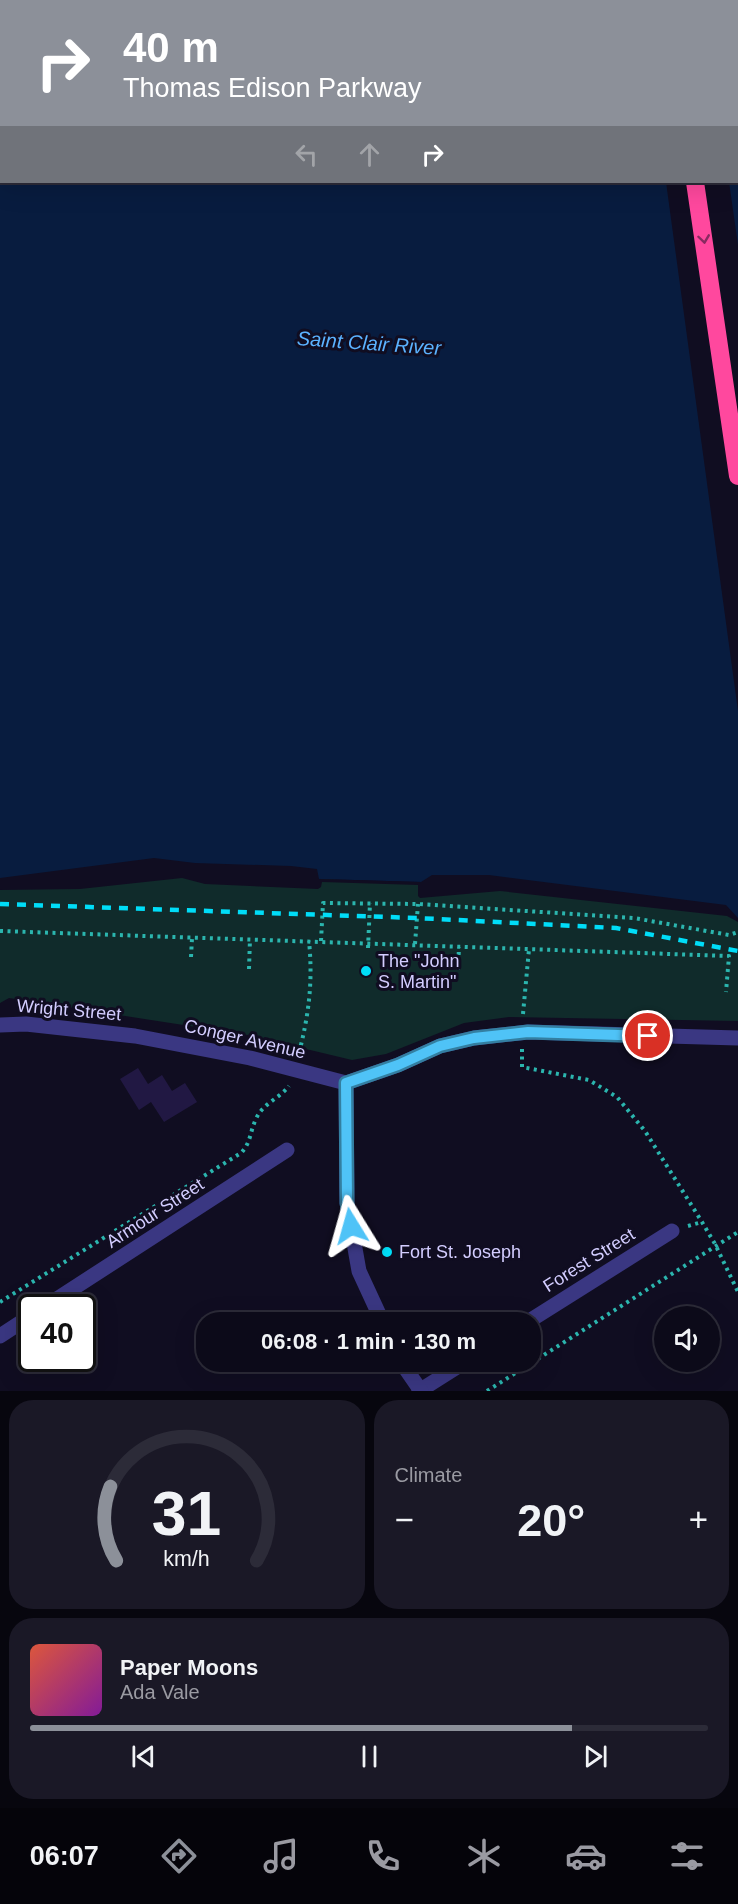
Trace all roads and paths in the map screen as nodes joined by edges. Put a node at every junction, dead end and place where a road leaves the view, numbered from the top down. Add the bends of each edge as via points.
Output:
1 (695, 183) edge
2 (738, 476) edge
3 (370, 903) junction
4 (418, 904) junction
5 (0, 931) edge
6 (738, 932) edge
7 (192, 938) junction
8 (250, 939) junction
9 (309, 941) junction
10 (321, 941) junction
11 (415, 944) junction
12 (368, 945) junction
13 (459, 947) junction
14 (529, 949) junction
15 (191, 957) dead end
16 (249, 969) dead end
17 (458, 970) dead end
18 (726, 992) dead end
19 (0, 1025) edge
20 (522, 1033) junction
21 (135, 1036) joint
22 (738, 1038) edge
23 (295, 1069) junction
24 (346, 1083) junction
25 (287, 1150) dead end
26 (672, 1231) dead end
27 (738, 1232) edge
28 (716, 1246) junction
29 (738, 1292) edge
30 (65, 1294) edge
31 (0, 1302) edge
32 (378, 1312) edge
33 (541, 1314) edge
34 (18, 1324) edge
35 (0, 1336) edge
36 (408, 1372) edge
37 (449, 1372) edge
38 (420, 1391) edge
39 (486, 1391) edge

1 -> 2 highway
3 - 4 path
3 - 10 path via 323,903
3 - 12 path
4 - 6 path via 634,918 729,935
4 - 11 path
5 - 7 path
7 - 8 path
7 - 15 path
8 - 9 path
8 - 16 path
9 - 10 path
9 - 23 path via 308,1016
10 - 12 path
11 - 12 path
11 - 13 path
13 - 14 path
13 - 17 path
14 - 18 path via 729,956
14 - 20 path
19 - 21 street, Wright Street via 27,1024
20 - 22 street
20 - 24 street via 440,1046
20 - 28 path via 522,1067 589,1080 617,1097 645,1131
21 - 23 street, Conger Avenue
23 - 24 street, Conger Avenue
23 - 31 path via 289,1088 256,1118 248,1147 241,1153
24 - 32 street via 347,1203 359,1271
25 - 30 street, Armour Street
26 - 33 street, Forest Street
27 - 28 path
28 - 29 path
28 - 39 path
34 - 35 street
36 - 38 street
37 - 38 street

